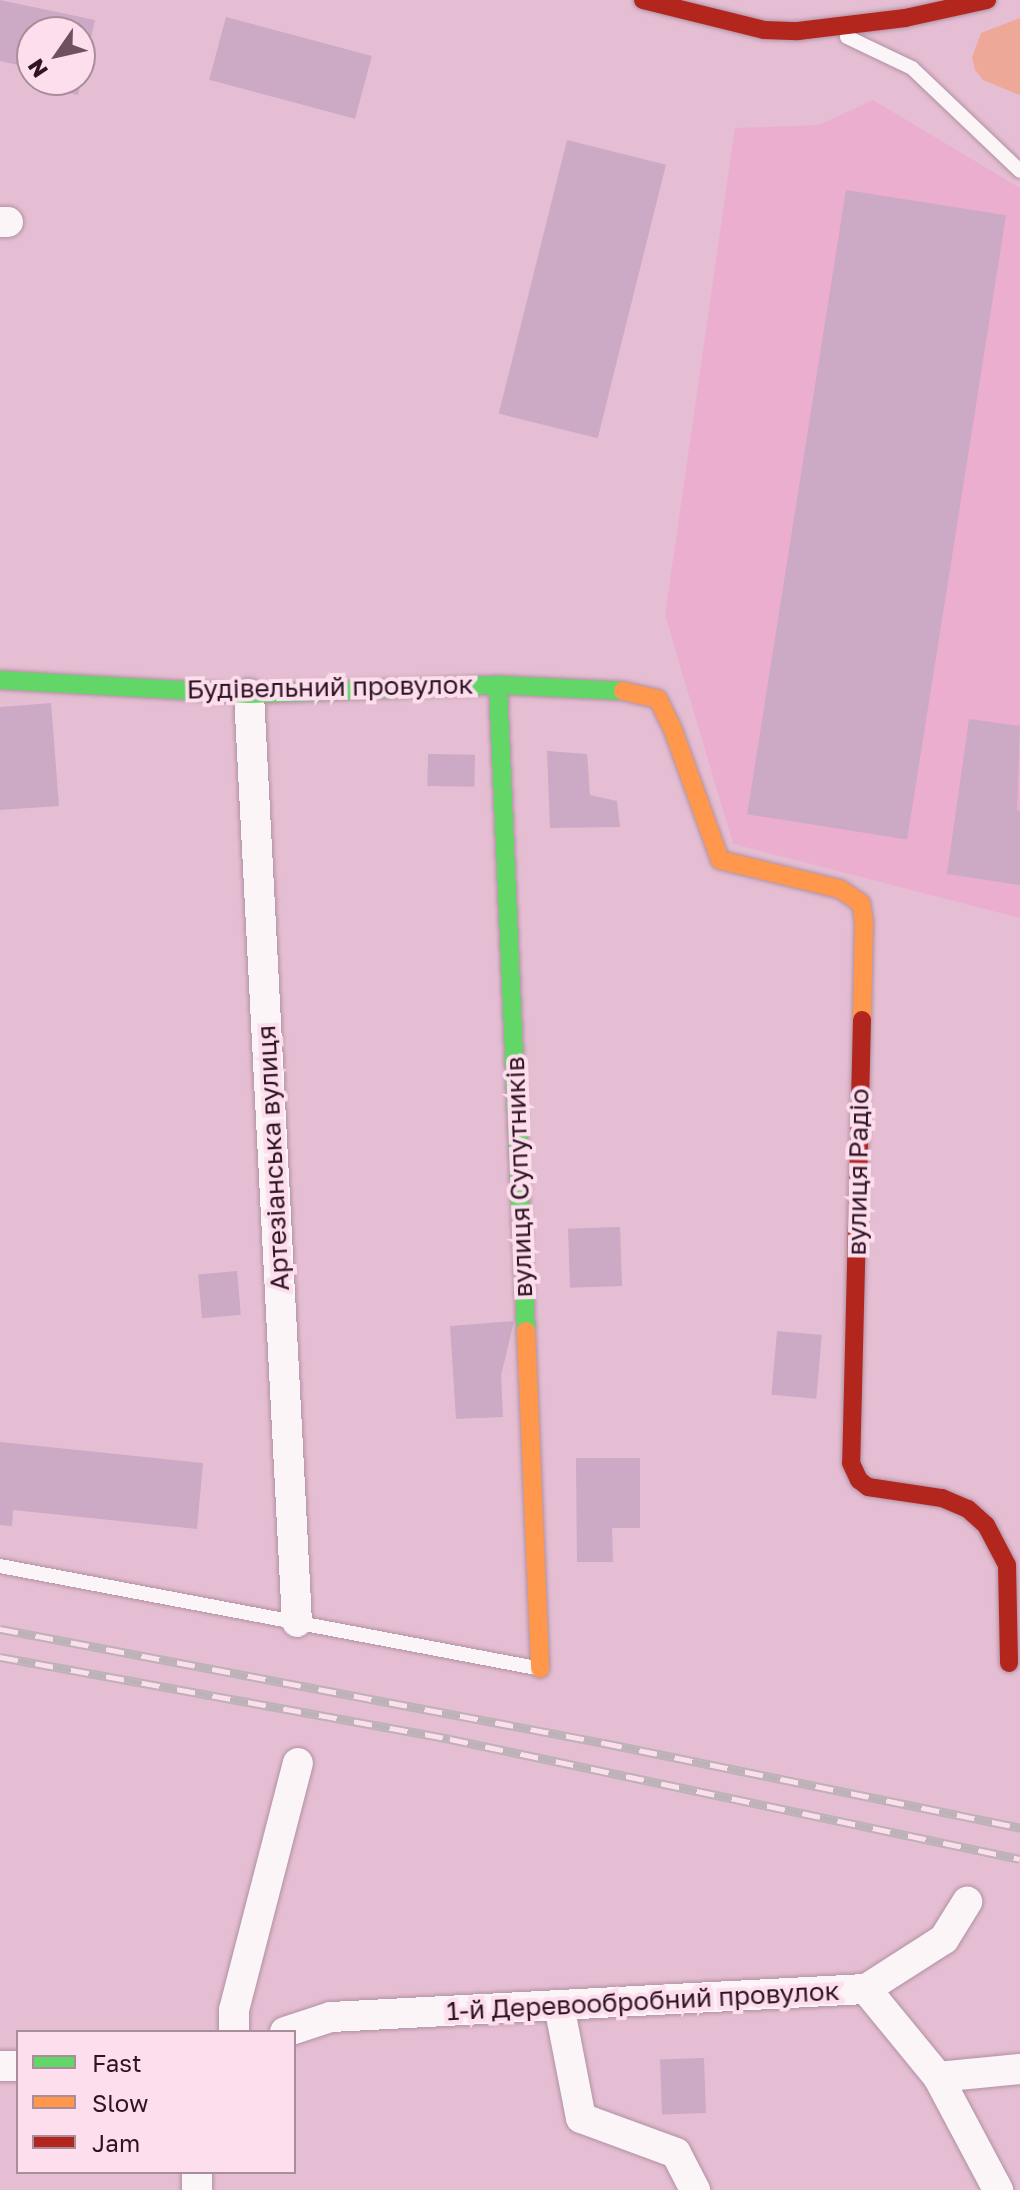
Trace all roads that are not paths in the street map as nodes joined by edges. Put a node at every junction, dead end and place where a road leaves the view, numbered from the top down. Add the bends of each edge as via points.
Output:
1 (643, 0) edge
2 (987, 0) edge
3 (832, 29) junction
4 (1020, 171) edge
5 (0, 680) edge
6 (498, 685) junction
7 (249, 694) junction
8 (658, 699) joint
9 (0, 1566) edge
10 (297, 1622) junction
11 (1009, 1663) dead end
12 (540, 1669) joint
13 (298, 1763) dead end
14 (967, 1902) dead end
15 (866, 1989) junction
16 (559, 2005) junction
17 (234, 2030) edge
18 (291, 2030) edge
19 (1020, 2069) edge
20 (938, 2077) junction
21 (695, 2190) edge
22 (998, 2190) edge

1 - 3 street via 764,30
2 - 3 street
3 - 4 lane via 912,68
5 - 7 street, Будівельний провулок
6 - 7 street, Будівельний провулок
6 - 8 street, Будівельний провулок via 639,692
6 - 12 street, вулиця Супутників
7 - 10 street, Артезіанська вулиця
8 - 11 street, вулиця Радіо via 720,860 840,889 861,903 851,1463 868,1487 942,1498 968,1509 986,1525 1007,1565
9 - 10 lane
10 - 12 lane
13 - 17 street via 234,2010
14 - 15 street, 1-й Деревообробний провулок via 944,1939
15 - 16 street, 1-й Деревообробний провулок
15 - 20 street
16 - 18 street, 1-й Деревообробний провулок via 331,2017
16 - 21 street via 581,2118 676,2153
19 - 20 street
20 - 22 street

